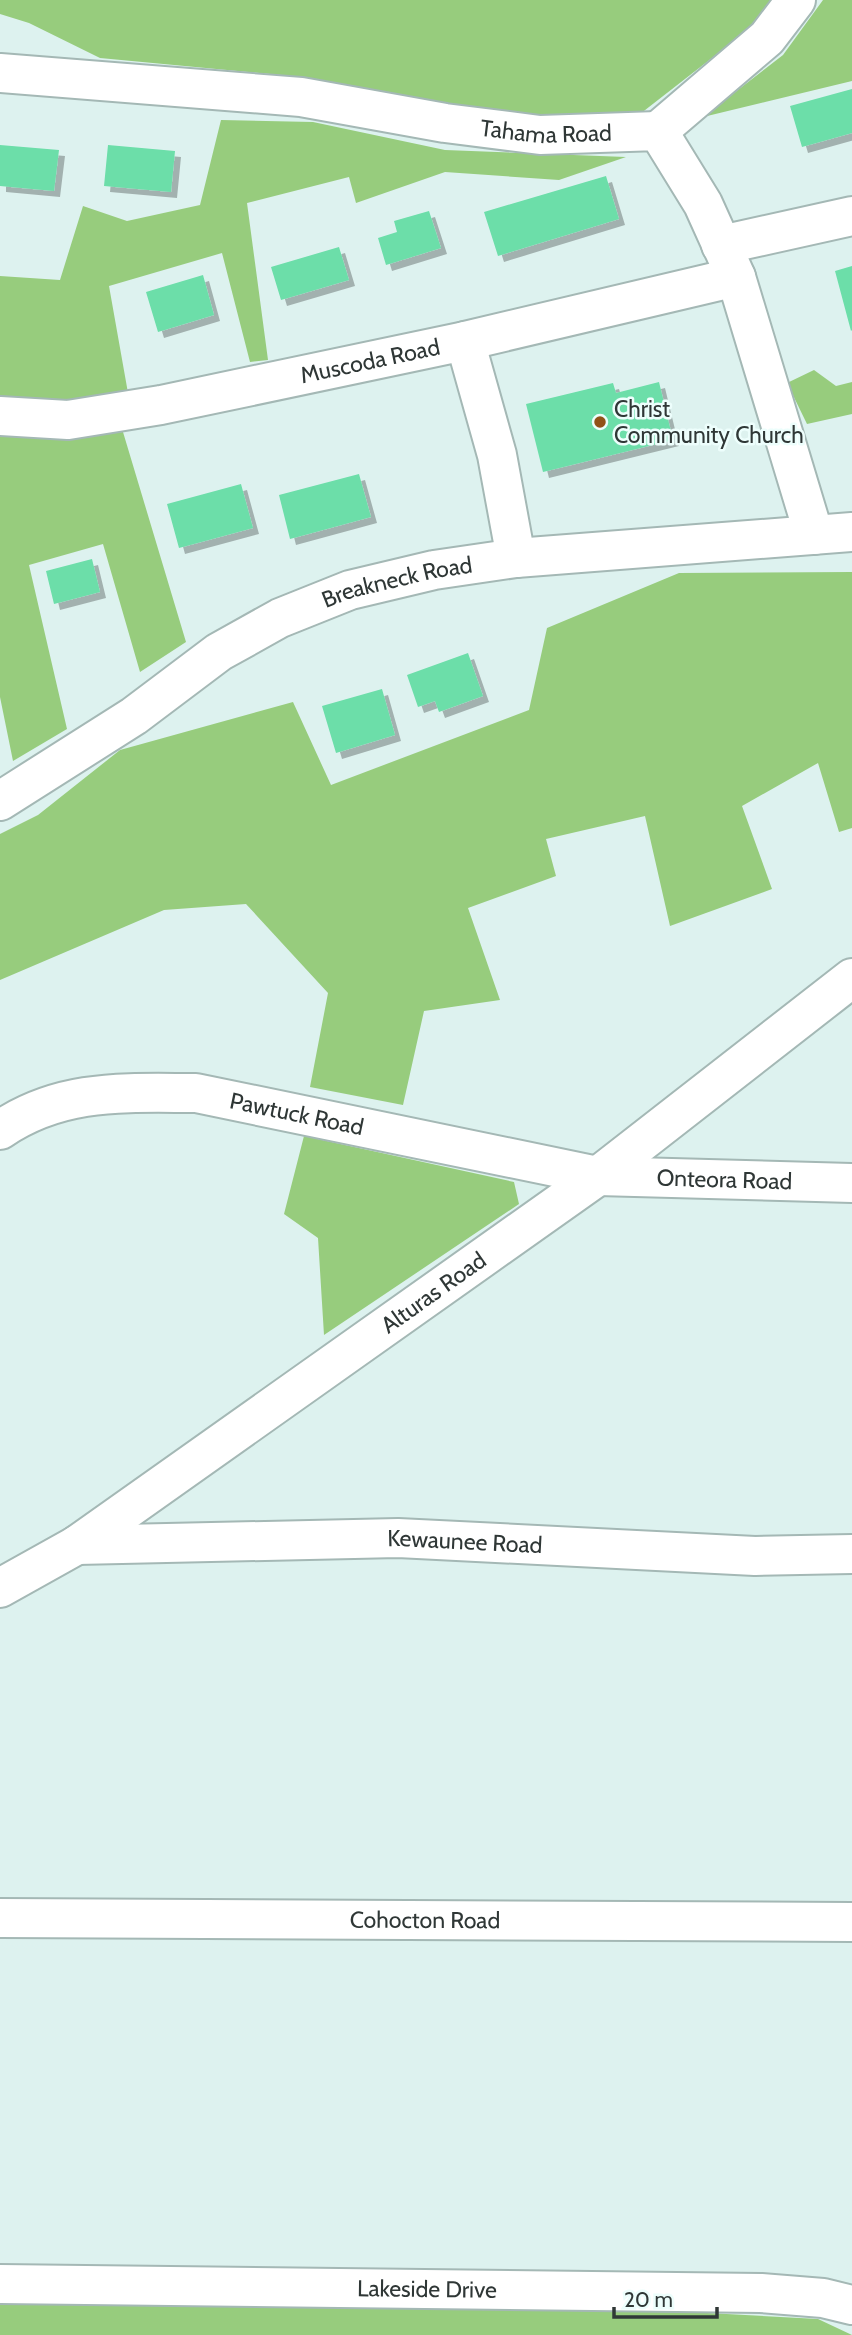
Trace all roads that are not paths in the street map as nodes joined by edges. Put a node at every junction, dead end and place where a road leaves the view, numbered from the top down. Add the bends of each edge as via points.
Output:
1 (796, 0) edge
2 (0, 73) edge
3 (658, 131) junction
4 (852, 216) edge
5 (729, 261) junction
6 (465, 341) junction
7 (0, 416) edge
8 (852, 533) edge
9 (814, 535) junction
10 (516, 558) junction
11 (0, 800) edge
12 (852, 978) edge
13 (0, 1130) edge
14 (598, 1176) junction
15 (852, 1183) edge
16 (77, 1545) junction
17 (852, 1554) edge
18 (0, 1588) edge
19 (0, 1918) edge
20 (852, 1923) edge
21 (0, 2284) edge
22 (852, 2305) edge

1 - 3 street via 767,38
2 - 3 street, Tahama Road via 301,97 540,135
3 - 5 street via 704,204
4 - 5 street, Muscoda Road
5 - 6 street, Muscoda Road
5 - 9 street
6 - 7 street, Muscoda Road via 68,420
6 - 10 street via 497,455
8 - 9 street, Breakneck Road
9 - 10 street, Breakneck Road
10 - 11 street, Breakneck Road via 434,570 350,590 280,618 219,652 134,716
12 - 14 street, Alturas Road
13 - 14 street, Pawtuck Road via 22,1115 70,1098 196,1093
14 - 15 street, Onteora Road
14 - 16 street, Alturas Road
16 - 17 street, Kewaunee Road via 398,1538 755,1556
16 - 18 street, Alturas Road
19 - 20 street, Cohocton Road
21 - 22 street, Lakeside Drive via 761,2293

